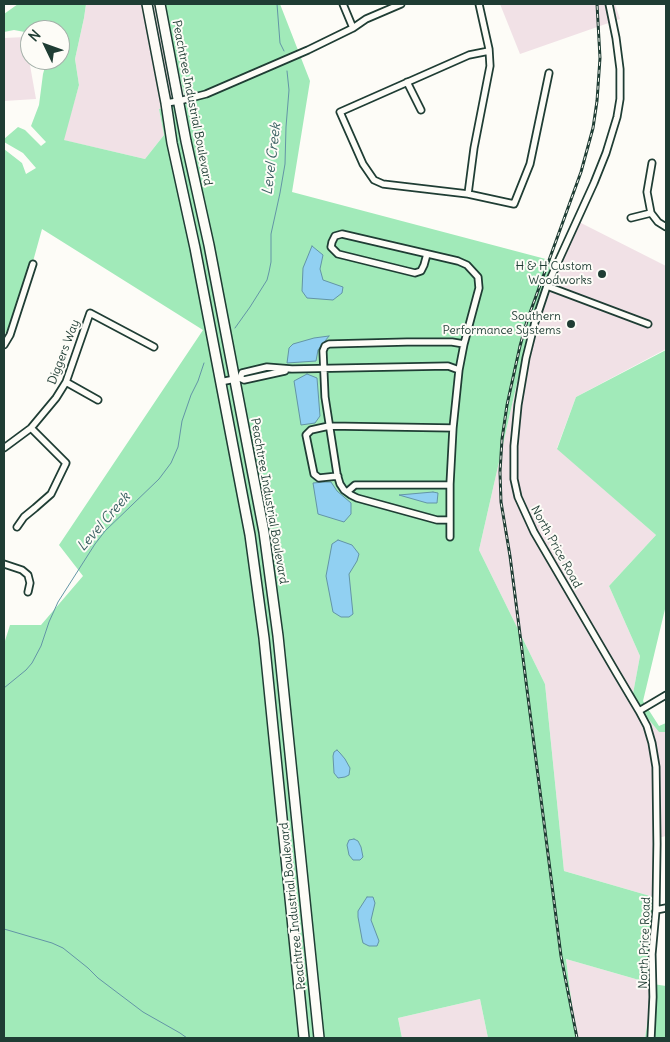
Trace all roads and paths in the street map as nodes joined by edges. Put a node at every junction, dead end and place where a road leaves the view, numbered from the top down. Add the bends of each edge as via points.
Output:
1 (147, 4) edge
2 (160, 4) edge
3 (343, 4) edge
4 (401, 4) edge
5 (479, 4) edge
6 (609, 4) edge
7 (353, 28) junction
8 (489, 51) junction
9 (549, 74) dead end
10 (408, 82) junction
11 (179, 101) junction
12 (166, 103) junction
13 (421, 110) dead end
14 (652, 163) dead end
15 (468, 194) junction
16 (651, 213) junction
17 (631, 218) dead end
18 (666, 227) edge
19 (427, 254) junction
20 (32, 264) dead end
21 (547, 286) junction
22 (648, 324) dead end
23 (464, 344) junction
24 (4, 345) edge
25 (154, 348) dead end
26 (324, 369) junction
27 (459, 370) junction
28 (237, 378) junction
29 (66, 382) junction
30 (220, 382) junction
31 (98, 400) dead end
32 (330, 426) junction
33 (31, 428) junction
34 (453, 428) junction
35 (4, 448) edge
36 (338, 476) junction
37 (450, 485) junction
38 (346, 492) junction
39 (450, 520) junction
40 (17, 527) dead end
41 (450, 537) dead end
42 (4, 564) edge
43 (28, 592) dead end
44 (666, 695) edge
45 (640, 711) junction
46 (666, 908) edge
47 (656, 910) junction
48 (304, 1038) edge
49 (319, 1038) edge
50 (651, 1038) edge

1 - 12 highway, Peachtree Industrial Boulevard
2 - 11 highway, Peachtree Industrial Boulevard
3 - 7 street
4 - 7 street via 366,18
5 - 8 street
6 - 21 street, North Price Road via 620,69 620,99 615,123 594,183
7 - 11 street via 206,94
8 - 10 street via 469,55
8 - 15 street via 490,66
9 - 15 street via 530,164 514,204
10 - 13 street
10 - 15 street via 340,112 363,164 374,180 383,184
11 - 12 street
11 - 28 highway, Peachtree Industrial Boulevard
12 - 30 highway, Peachtree Industrial Boulevard
14 - 16 street via 647,192
16 - 17 street
16 - 18 street
19 - 19 street via 342,234 335,236 331,247 338,254 415,274 421,271
19 - 23 street via 467,265 478,277 479,288
20 - 24 street
21 - 22 street
21 - 45 street, North Price Road via 535,322 519,395 514,479 518,497 534,532
23 - 26 street via 329,344 323,351
23 - 27 street
25 - 29 street, Diggers Way via 90,313
26 - 27 street via 448,366
26 - 28 street via 267,367 242,372
26 - 32 street
27 - 34 street
28 - 30 street
28 - 49 highway, Peachtree Industrial Boulevard via 278,636
29 - 31 street
29 - 33 street, Diggers Way
30 - 48 highway, Peachtree Industrial Boulevard via 250,535 264,638
32 - 34 street
32 - 36 street
32 - 36 street via 311,430 306,435 314,474 319,478
33 - 35 street, Diggers Way
33 - 40 street via 66,463 51,494
34 - 37 street
36 - 38 street
37 - 38 street via 355,485
37 - 39 street
38 - 39 street via 437,520
39 - 41 street
42 - 43 street via 28,575
44 - 45 street
45 - 47 street, North Price Road via 652,743 656,767
46 - 47 street
47 - 50 street, North Price Road

